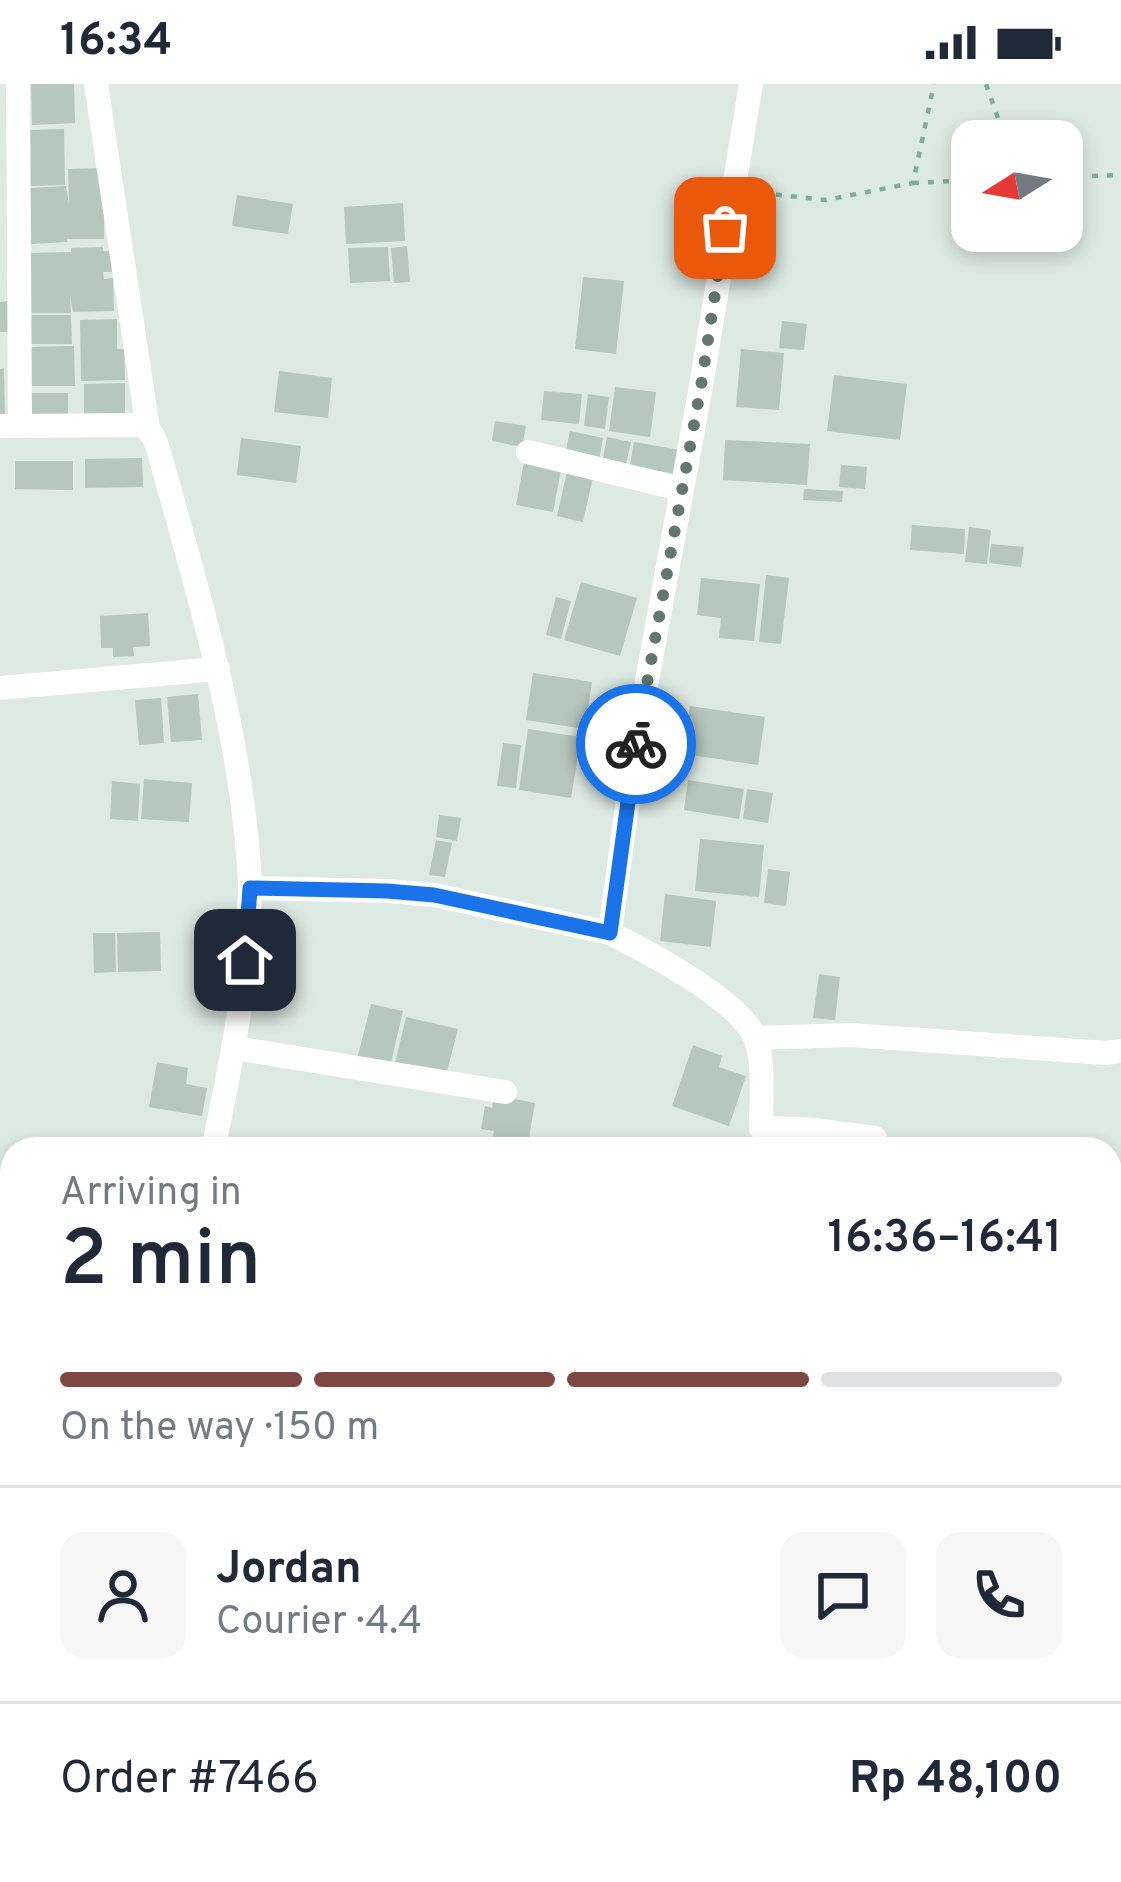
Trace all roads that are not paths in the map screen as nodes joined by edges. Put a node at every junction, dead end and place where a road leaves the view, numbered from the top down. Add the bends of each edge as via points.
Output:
1 (18, 84) edge
2 (96, 84) edge
3 (751, 84) edge
4 (10, 426) edge
5 (148, 429) junction
6 (528, 452) dead end
7 (681, 489) junction
8 (218, 670) junction
9 (0, 688) edge
10 (250, 888) junction
11 (610, 933) junction
12 (757, 1038) junction
13 (235, 1048) junction
14 (1121, 1052) edge
15 (505, 1092) dead end
16 (216, 1137) edge
17 (759, 1137) edge
18 (765, 1137) edge
19 (866, 1137) edge

1 - 4 street
2 - 5 street
3 - 7 street
4 - 5 street
5 - 8 street
6 - 7 street
7 - 11 street
8 - 9 street
8 - 10 street
10 - 11 street via 434,895
10 - 13 street
11 - 12 street via 708,989
12 - 14 street via 850,1035
12 - 17 street
13 - 15 street
13 - 16 street
18 - 19 street via 806,1130

